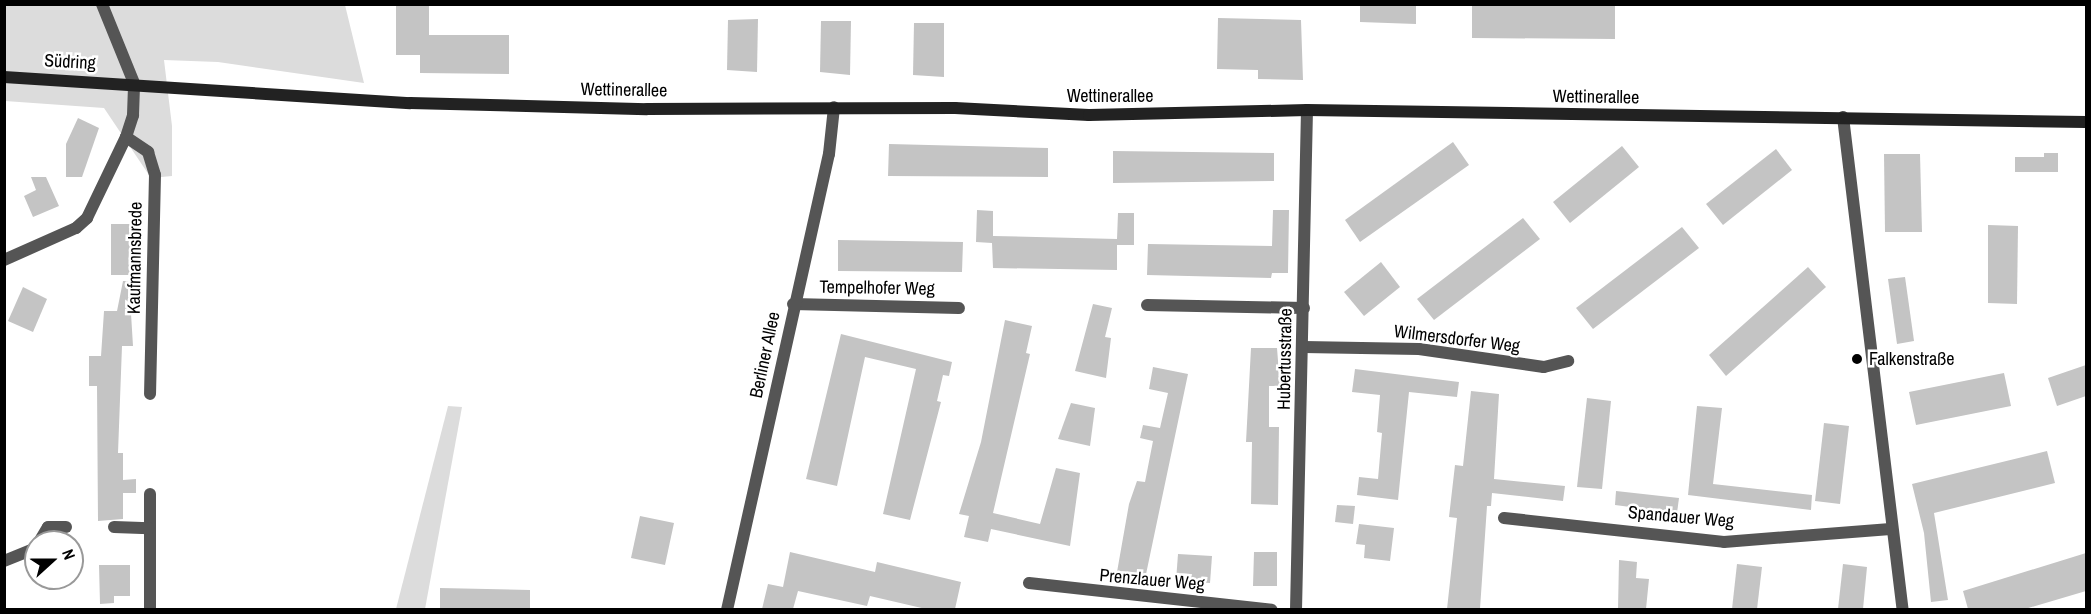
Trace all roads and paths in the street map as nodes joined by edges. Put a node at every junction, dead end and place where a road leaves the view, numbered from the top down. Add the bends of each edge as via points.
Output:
1 (102, 4) edge
2 (4, 77) edge
3 (134, 83) junction
4 (834, 107) junction
5 (1307, 110) junction
6 (1843, 117) junction
7 (2086, 122) edge
8 (126, 137) junction
9 (4, 260) edge
10 (793, 304) junction
11 (1147, 304) dead end
12 (960, 308) dead end
13 (1304, 308) junction
14 (1304, 347) junction
15 (1568, 361) dead end
16 (150, 394) dead end
17 (150, 494) dead end
18 (1504, 518) dead end
19 (66, 527) dead end
20 (114, 527) dead end
21 (149, 528) junction
22 (1890, 529) junction
23 (46, 530) edge
24 (24, 554) edge
25 (4, 561) edge
26 (1029, 583) dead end
27 (150, 609) edge
28 (727, 609) edge
29 (1272, 609) edge
30 (1296, 609) edge
31 (1903, 609) edge

1 - 3 street
2 - 3 street, Südring
3 - 4 street, Wettinerallee via 410,103
3 - 8 street, Kaufmannsbrede via 133,115
4 - 5 street, Wettinerallee via 1089,115
4 - 10 street, Berliner Allee via 829,154
5 - 6 street, Wettinerallee
5 - 13 street, Hubertusstraße
6 - 7 street, Wettinerallee
6 - 22 street
8 - 9 street, Kaufmannsbrede via 87,218 76,228
8 - 16 street, Kaufmannsbrede via 148,152 155,175
10 - 12 street, Tempelhofer Weg
10 - 28 street, Berliner Allee
11 - 13 street
13 - 14 street, Hubertusstraße
14 - 15 street, Wilmersdorfer Weg via 1419,349 1544,367
14 - 30 street, Hubertusstraße
17 - 21 street
18 - 22 street, Spandauer Weg via 1724,542
19 - 23 street
20 - 21 street
21 - 27 street
22 - 31 street
24 - 25 street
26 - 29 street, Prenzlauer Weg

